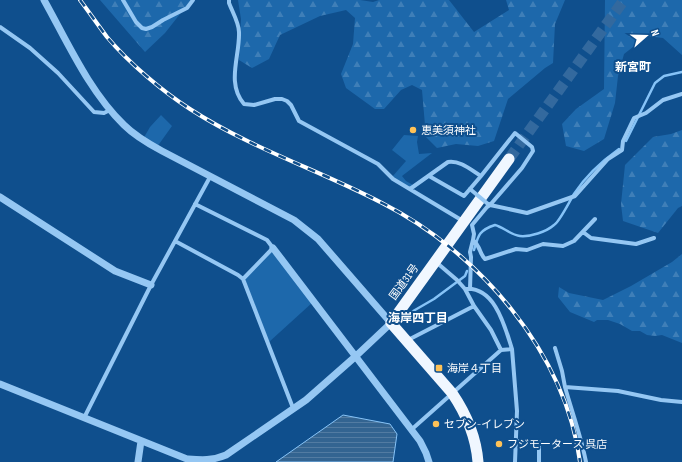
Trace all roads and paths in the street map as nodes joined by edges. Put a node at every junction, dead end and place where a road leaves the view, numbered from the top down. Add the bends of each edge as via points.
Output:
1 (44, 0) edge
2 (123, 0) edge
3 (193, 0) edge
4 (229, 0) edge
5 (0, 28) edge
6 (682, 94) edge
7 (110, 110) junction
8 (510, 158) tunnel mouth
9 (428, 176) junction
10 (481, 176) junction
11 (210, 177) junction
12 (410, 189) junction
13 (470, 190) junction
14 (0, 197) edge
15 (195, 204) junction
16 (489, 204) junction
17 (596, 219) dead end
18 (464, 221) junction
19 (583, 232) junction
20 (654, 238) dead end
21 (175, 241) junction
22 (475, 242) junction
23 (273, 248) junction
24 (435, 261) junction
25 (243, 279) junction
26 (151, 285) junction
27 (467, 289) junction
28 (474, 306) junction
29 (391, 323) junction
30 (406, 341) junction
31 (555, 348) dead end
32 (512, 349) junction
33 (501, 350) junction
34 (356, 356) junction
35 (0, 384) edge
36 (565, 387) junction
37 (452, 393) junction
38 (682, 402) edge
39 (293, 408) junction
40 (84, 418) junction
41 (411, 430) junction
42 (141, 441) junction
43 (516, 441) junction
44 (138, 462) edge
45 (429, 462) edge
46 (478, 462) edge
47 (515, 462) edge
48 (539, 462) edge
49 (586, 462) edge

1 - 7 street via 91,83
2 - 3 street via 136,22 146,29 187,8
4 - 12 street via 240,31 234,80 240,100 244,104 254,105 275,99 287,101 299,121 378,164 393,179
5 - 7 street via 30,48 58,73 94,112 104,113
6 - 16 street via 663,100 646,113 636,116 623,140 622,150 608,159 575,196 527,213
7 - 11 street via 144,141
8 - 18 highway, 国道31号
9 - 10 street via 453,161
9 - 12 street
9 - 13 street via 464,196
10 - 13 street
10 - 16 street via 515,133 532,147 533,151 522,168
11 - 15 street
11 - 29 street via 294,220 308,230
12 - 18 street
13 - 16 street, bridge
14 - 26 street via 115,270
15 - 21 street
15 - 23 street via 267,240
16 - 22 street via 472,225
17 - 19 street
18 - 24 highway, 国道31号
19 - 20 street via 591,238 636,244
19 - 22 street via 564,246 542,244 485,259
21 - 25 street
21 - 26 street
22 - 27 street via 470,252
23 - 25 street
23 - 34 street
24 - 27 street
24 - 29 highway, 国道31号
25 - 39 street
26 - 40 street
27 - 28 street
27 - 32 street via 485,294 498,310
28 - 30 street
28 - 33 street
29 - 30 highway
29 - 34 street
30 - 37 highway
31 - 36 street
32 - 33 street
32 - 43 street via 517,411
33 - 37 street
34 - 39 street via 306,400
34 - 41 street
35 - 40 street
36 - 38 street via 618,390
36 - 49 street
37 - 41 street
37 - 46 highway via 474,435
39 - 42 street via 226,455 215,459 187,459
40 - 42 street
41 - 45 street via 420,441
42 - 44 street
43 - 47 street
43 - 48 street via 539,442

